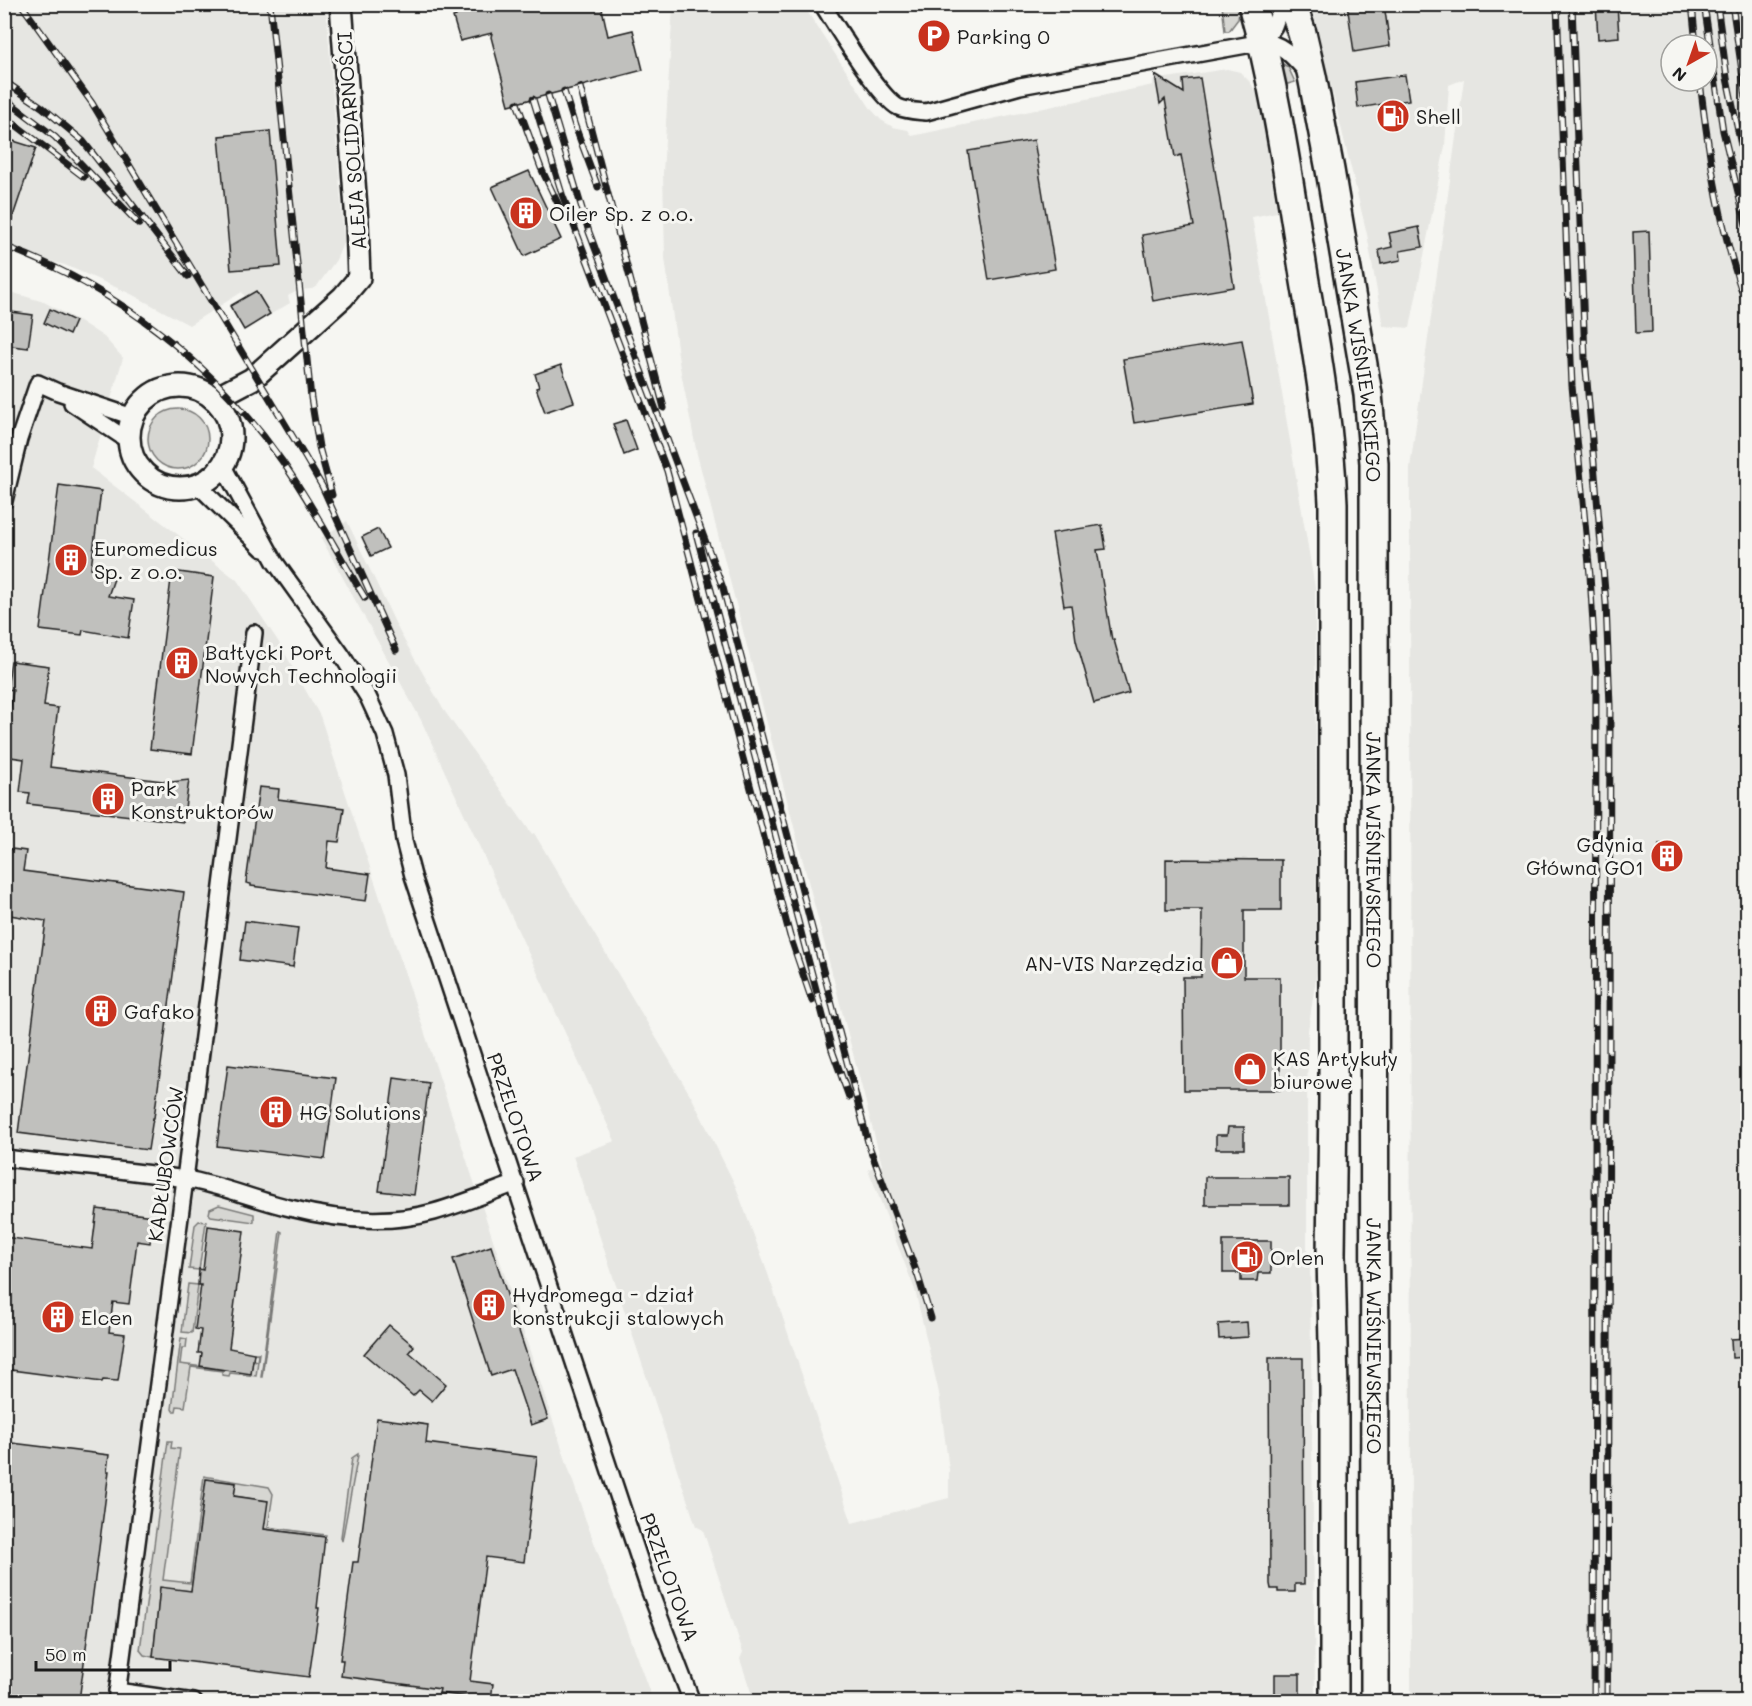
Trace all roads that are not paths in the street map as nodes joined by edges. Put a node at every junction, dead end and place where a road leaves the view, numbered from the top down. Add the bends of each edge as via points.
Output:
1 (341, 4) edge
2 (822, 4) edge
3 (1252, 4) edge
4 (1282, 4) edge
5 (1292, 4) edge
6 (1263, 42) junction
7 (1312, 76) junction
8 (252, 379) junction
9 (58, 392) junction
10 (214, 399) junction
11 (133, 417) junction
12 (228, 419) junction
13 (129, 441) junction
14 (223, 465) junction
15 (198, 485) junction
16 (4, 501) edge
17 (275, 562) junction
18 (254, 633) dead end
19 (4, 1158) edge
20 (185, 1179) junction
21 (516, 1183) junction
22 (117, 1696) edge
23 (194, 1701) edge
24 (692, 1701) edge
25 (1334, 1701) edge
26 (1375, 1701) edge

1 - 8 street, ALEJA SOLIDARNOŚCI via 359,278
2 - 6 street via 883,94 899,107 914,111 926,112 1020,86
3 - 6 highway, JANKA WIŚNIEWSKIEGO
4 - 6 street
5 - 7 highway, JANKA WIŚNIEWSKIEGO
6 - 7 street via 1288,52
6 - 25 highway, JANKA WIŚNIEWSKIEGO via 1319,362 1333,502
7 - 26 highway, JANKA WIŚNIEWSKIEGO via 1368,394 1374,463
8 - 10 street
8 - 12 street
9 - 11 street
9 - 13 street
9 - 16 street via 38,383
10 - 11 street via 202,391 173,386 150,395
10 - 12 street
11 - 13 street
12 - 14 street via 232,435
13 - 15 street via 132,457 153,481 183,489
14 - 15 street
14 - 17 street, PRZELOTOWA
15 - 17 street, PRZELOTOWA
17 - 21 street, PRZELOTOWA via 368,696 385,734 413,876
18 - 20 street, KADŁUBOWCÓW
19 - 20 street
20 - 21 street via 292,1209 363,1220 434,1212
20 - 22 street, KADŁUBOWCÓW
21 - 24 street, PRZELOTOWA via 649,1589
22 - 23 street

